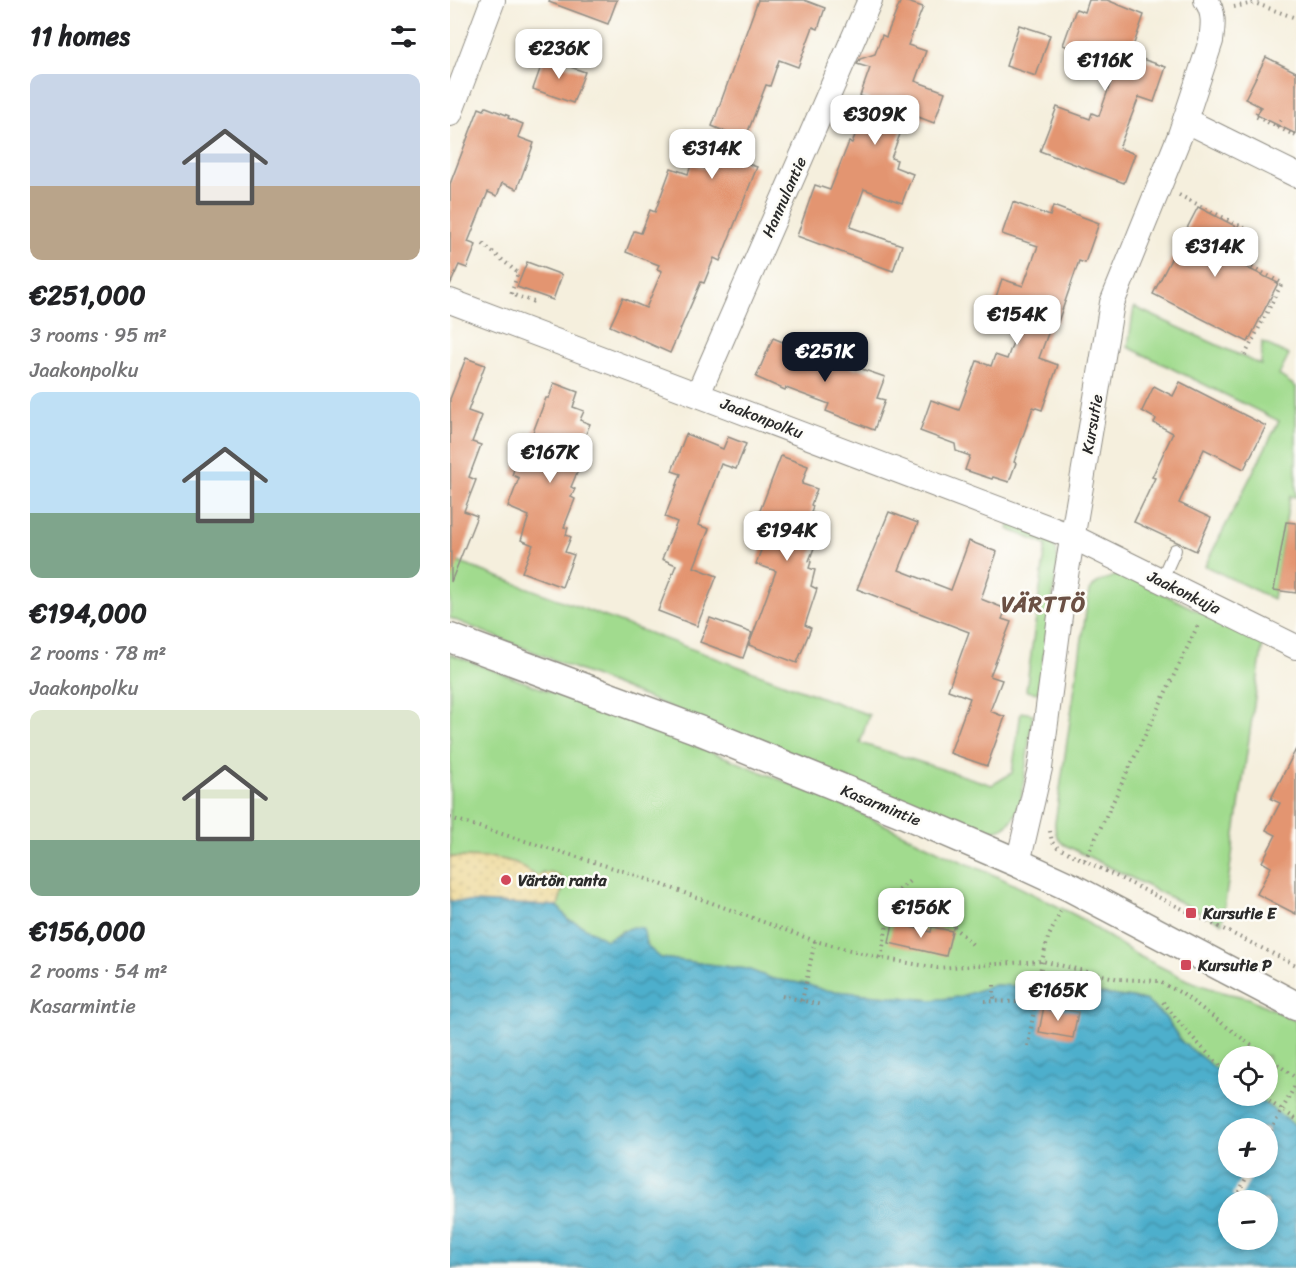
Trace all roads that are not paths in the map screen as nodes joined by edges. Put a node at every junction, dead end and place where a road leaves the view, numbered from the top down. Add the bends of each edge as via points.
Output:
1 (493, 0) edge
2 (870, 0) edge
3 (1219, 4) edge
4 (450, 114) edge
5 (1185, 120) junction
6 (1296, 175) edge
7 (450, 301) edge
8 (698, 394) junction
9 (1073, 537) junction
10 (1176, 550) dead end
11 (1161, 581) junction
12 (450, 638) edge
13 (1296, 647) edge
14 (1018, 863) junction
15 (1296, 1006) edge

1 - 4 street
2 - 8 street, Hannulantie
3 - 5 street, Kursutie
5 - 6 street
5 - 9 street, Kursutie via 1112,303
7 - 8 street, Jaakonpolku
8 - 9 street, Jaakonpolku
9 - 11 street, Jaakonkuja
9 - 14 street, Kursutie via 1040,768
10 - 11 lane
11 - 13 street, Jaakonkuja
12 - 14 street, Kasarmintie via 701,731
14 - 15 street, Kasarmintie

